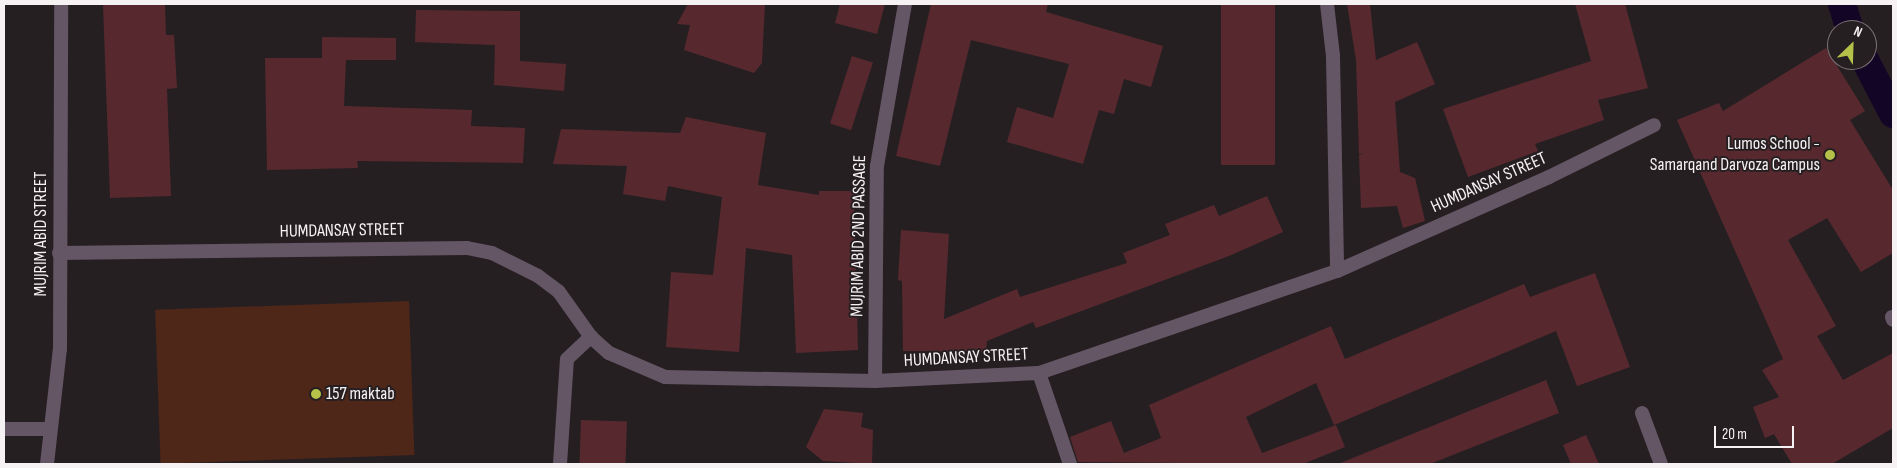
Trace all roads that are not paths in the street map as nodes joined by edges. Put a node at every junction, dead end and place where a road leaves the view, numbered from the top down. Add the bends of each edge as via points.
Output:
1 (61, 4) edge
2 (905, 4) edge
3 (1327, 4) edge
4 (1654, 125) dead end
5 (59, 253) junction
6 (1337, 271) junction
7 (591, 337) junction
8 (1039, 373) junction
9 (876, 381) junction
10 (1642, 413) dead end
11 (4, 429) edge
12 (50, 430) junction
13 (47, 464) edge
14 (560, 464) edge
15 (1070, 464) edge
16 (1661, 464) edge

1 - 5 street, MUJRIM ABID STREET
2 - 9 street, MUJRIM ABID 2ND PASSAGE via 877,166
3 - 6 street via 1333,56
4 - 6 street, HUMDANSAY STREET via 1549,177
5 - 7 street, HUMDANSAY STREET via 467,248 492,254 538,276 559,292
5 - 12 street, MUJRIM ABID STREET via 60,349
6 - 8 street, HUMDANSAY STREET
7 - 9 street, HUMDANSAY STREET via 609,353 665,376
7 - 14 street via 566,360
8 - 9 street, HUMDANSAY STREET
8 - 15 street
10 - 16 street
11 - 12 street
12 - 13 street, MUJRIM ABID STREET

